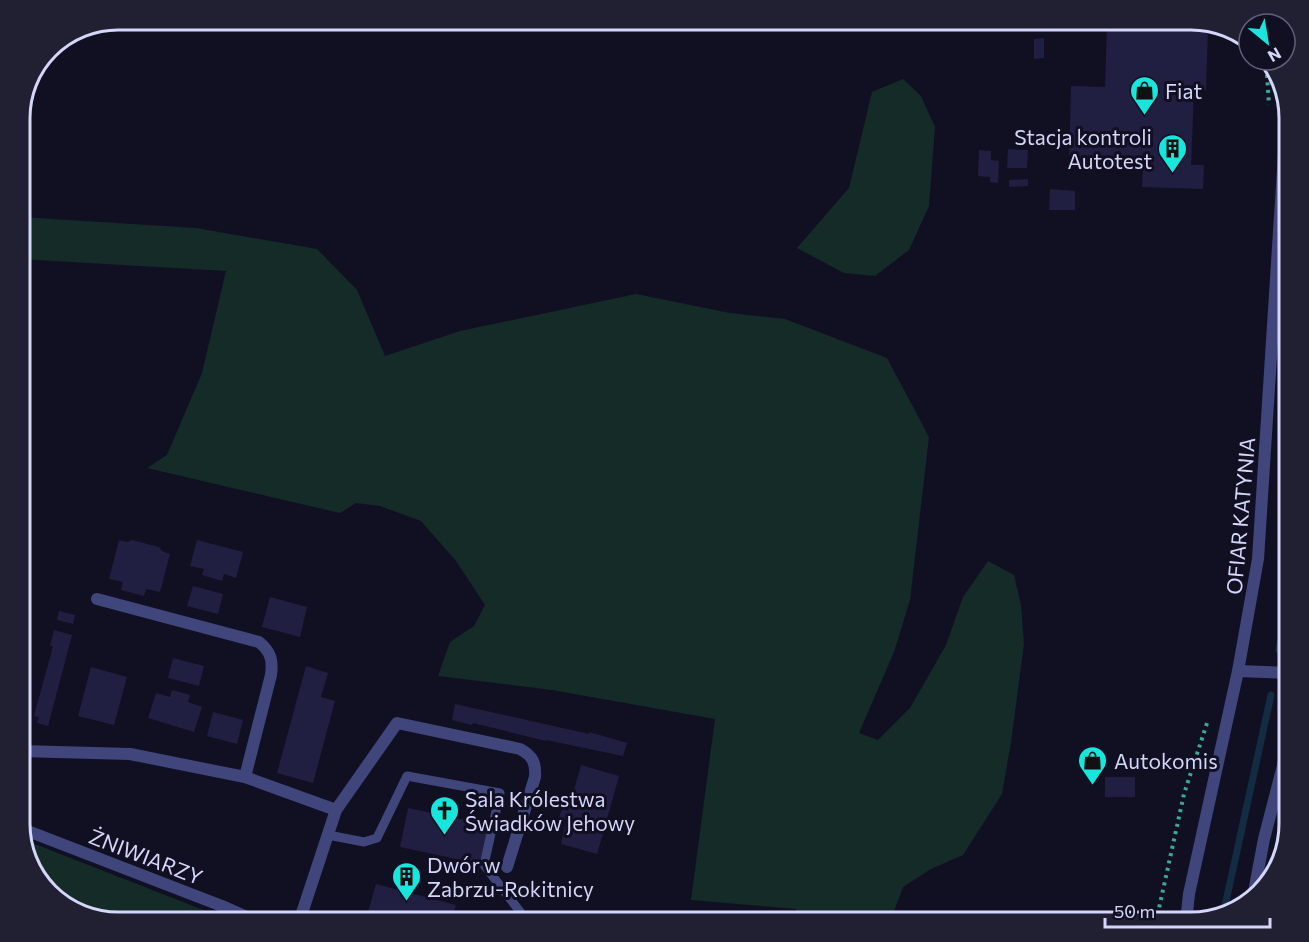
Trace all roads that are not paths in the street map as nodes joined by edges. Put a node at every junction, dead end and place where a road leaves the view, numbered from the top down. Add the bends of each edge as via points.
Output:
1 (1279, 293) edge
2 (97, 598) dead end
3 (1238, 671) junction
4 (1279, 673) edge
5 (30, 751) edge
6 (244, 777) junction
7 (1279, 781) edge
8 (336, 810) junction
9 (30, 832) edge
10 (328, 835) junction
11 (507, 867) dead end
12 (1256, 883) edge
13 (236, 912) edge
14 (302, 912) edge
15 (520, 912) edge
16 (1187, 912) edge

1 - 3 street, OFIAR KATYNIA via 1258,559
2 - 6 street via 259,642 268,649 273,661 271,675
3 - 4 street
3 - 16 street, OFIAR KATYNIA
5 - 6 street via 130,754
6 - 8 street
7 - 12 street
8 - 10 street
8 - 11 street via 397,723 520,749 531,755 536,765 535,777
9 - 13 street, ŻNIWIARZY
10 - 14 street
10 - 15 lane via 364,842 377,838 407,776 500,793 484,865

